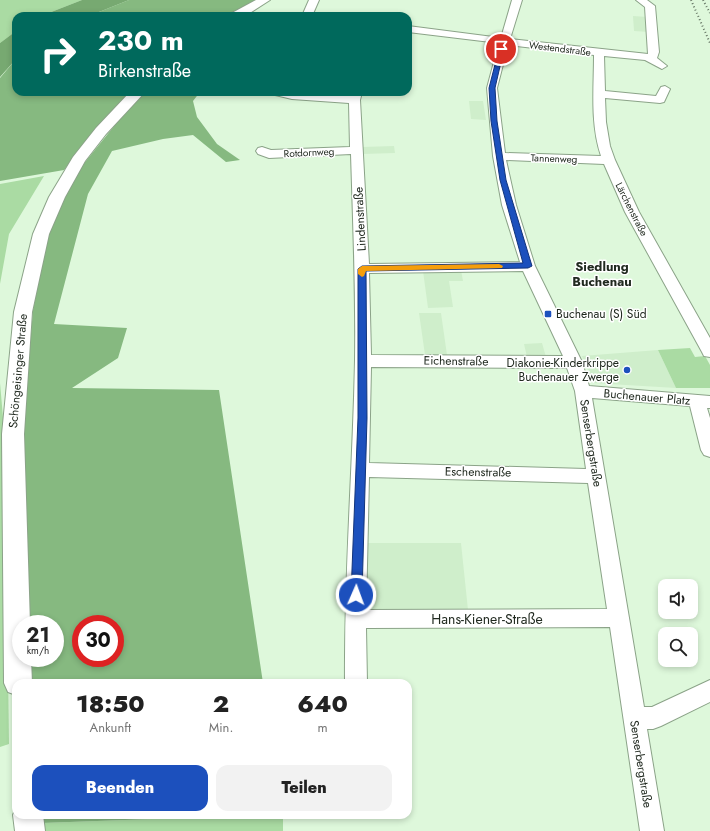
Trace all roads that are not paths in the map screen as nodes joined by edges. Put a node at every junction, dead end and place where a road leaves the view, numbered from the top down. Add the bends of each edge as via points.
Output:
1 (264, 0) edge
2 (314, 0) edge
3 (518, 0) edge
4 (641, 0) edge
5 (243, 12) edge
6 (309, 12) edge
7 (412, 30) edge
8 (504, 41) junction
9 (600, 53) junction
10 (648, 57) junction
11 (662, 66) dead end
12 (665, 89) dead end
13 (599, 94) junction
14 (134, 96) edge
15 (292, 96) edge
16 (355, 96) edge
17 (357, 150) junction
18 (262, 152) dead end
19 (499, 156) junction
20 (609, 160) junction
21 (528, 266) junction
22 (362, 269) junction
23 (710, 352) edge
24 (362, 361) junction
25 (574, 362) junction
26 (584, 392) junction
27 (703, 401) edge
28 (710, 450) edge
29 (360, 470) junction
30 (596, 476) junction
31 (619, 618) junction
32 (355, 619) junction
33 (18, 679) edge
34 (356, 679) edge
35 (710, 691) edge
36 (634, 718) junction
37 (28, 819) edge
38 (30, 831) edge
39 (652, 831) edge

1 - 5 main road
2 - 6 street
3 - 8 street, Senserbergstraße
4 - 10 street via 650,6 654,52 653,56
7 - 8 street, Westendstraße
8 - 9 street, Westendstraße
8 - 19 street, Senserbergstraße via 492,88
9 - 10 street, Westendstraße
9 - 13 street, Lärchenstraße
10 - 11 street, Westendstraße
12 - 13 street via 660,106
13 - 20 street, Lärchenstraße via 601,132
14 - 33 main road, Schöngeisinger Straße via 78,160 57,197 41,234 23,312 13,434
15 - 16 street
16 - 17 street, Lindenstraße
17 - 18 street, Rotdornweg via 269,154
17 - 22 street, Lindenstraße
19 - 20 street, Tannenweg
19 - 21 street, Senserbergstraße via 509,205
20 - 23 street, Lärchenstraße via 632,212
21 - 22 street
21 - 25 street, Senserbergstraße
22 - 24 street, Lindenstraße
24 - 25 street, Eichenstraße
24 - 29 street, Lindenstraße
25 - 26 street, Senserbergstraße
26 - 27 street, Buchenauer Platz
26 - 30 street, Senserbergstraße
27 - 28 street
29 - 30 street, Eschenstraße
29 - 32 street, Lindenstraße
30 - 31 street, Senserbergstraße
31 - 32 street, Hans-Kiener-Straße
31 - 36 street, Senserbergstraße
32 - 34 street, Lindenstraße
35 - 36 street via 653,718
36 - 39 street, Senserbergstraße
37 - 38 main road

